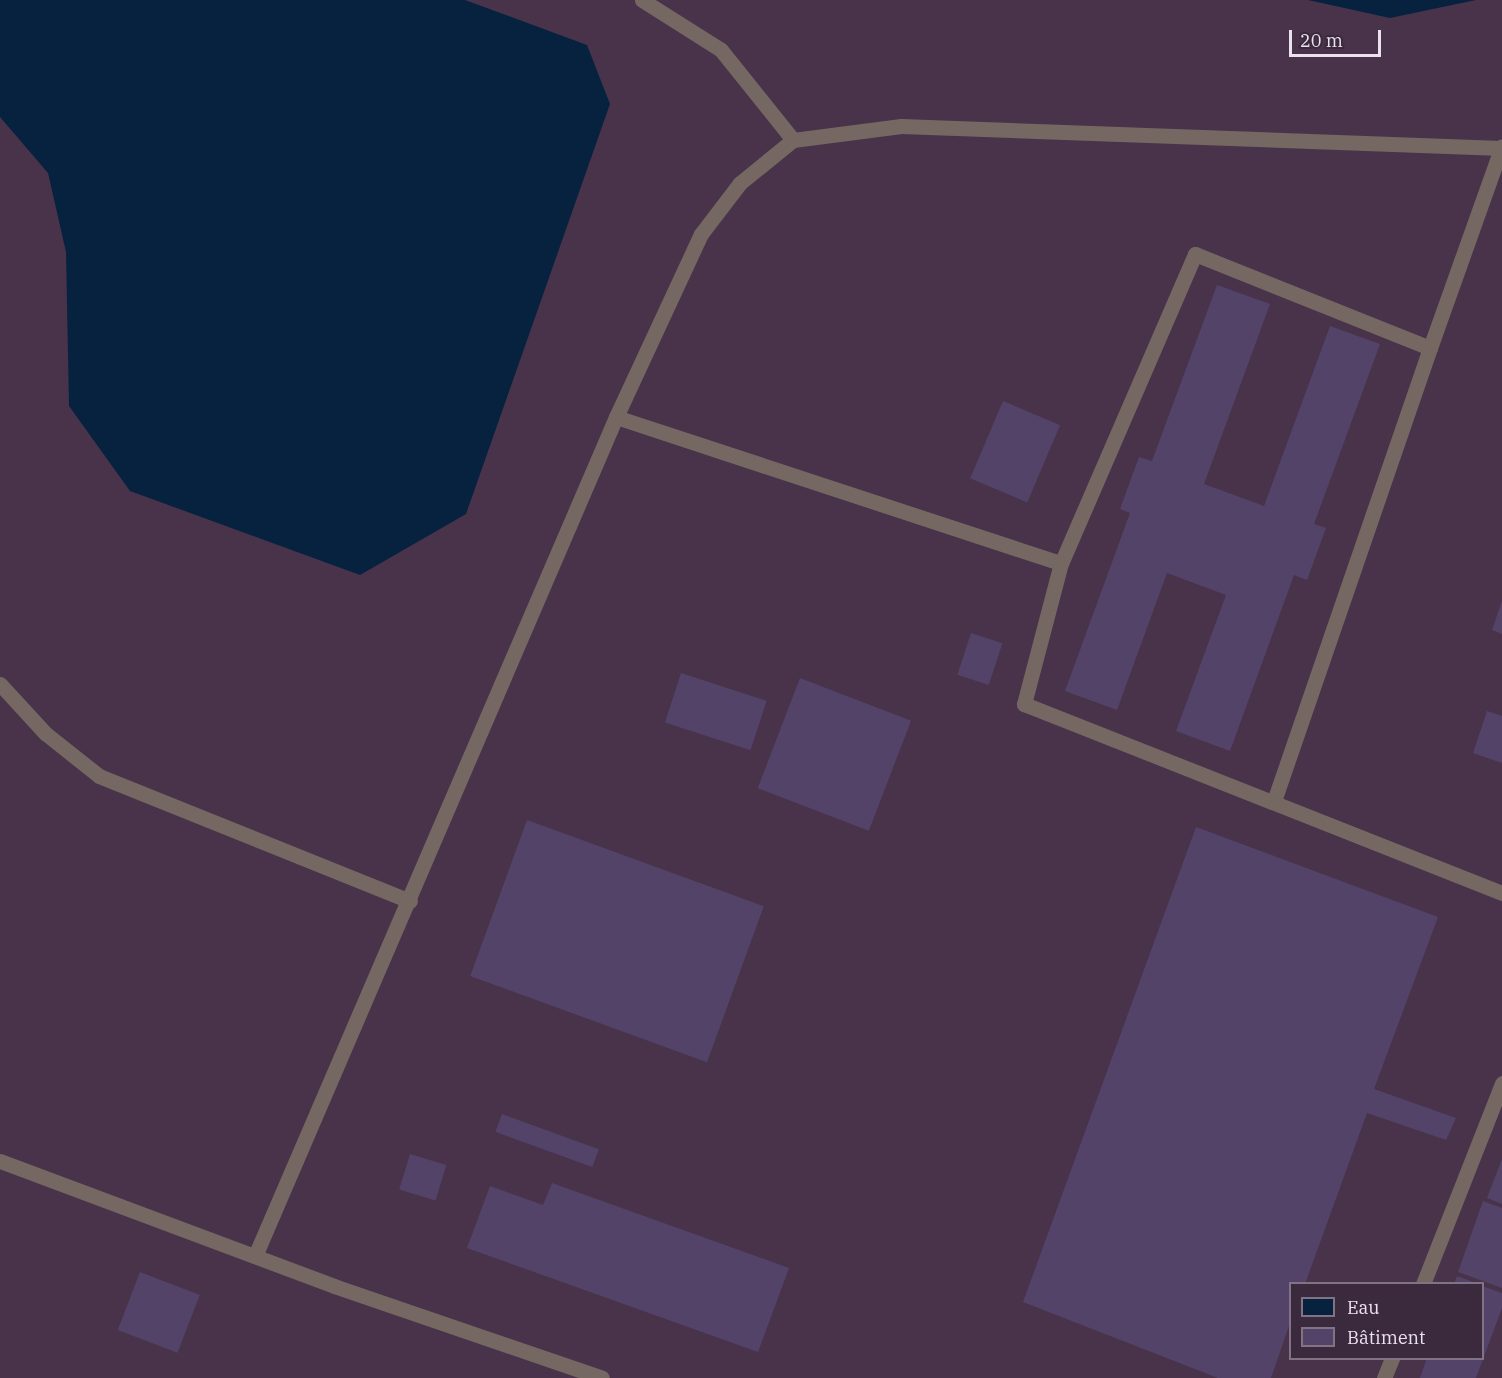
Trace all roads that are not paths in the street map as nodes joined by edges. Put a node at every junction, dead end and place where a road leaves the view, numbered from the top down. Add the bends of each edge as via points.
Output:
1 (642, 0) edge
2 (793, 140) junction
3 (1501, 148) edge
4 (1430, 348) junction
5 (616, 417) junction
6 (1061, 563) junction
7 (0, 684) edge
8 (1274, 801) junction
9 (1502, 893) edge
10 (410, 901) junction
11 (1502, 1083) edge
12 (0, 1161) edge
13 (255, 1256) junction
14 (1424, 1282) edge
15 (1392, 1360) edge
16 (602, 1378) edge
17 (1384, 1378) edge

1 - 2 lane via 721,50
2 - 3 lane via 901,126
2 - 5 lane via 740,183 701,234
3 - 4 lane
4 - 6 lane via 1195,254
4 - 8 lane
5 - 6 lane
5 - 10 lane
6 - 8 lane via 1024,704
7 - 10 lane via 45,733 99,776
8 - 9 lane
10 - 13 lane
11 - 14 lane
12 - 13 lane
13 - 16 lane
15 - 17 lane

